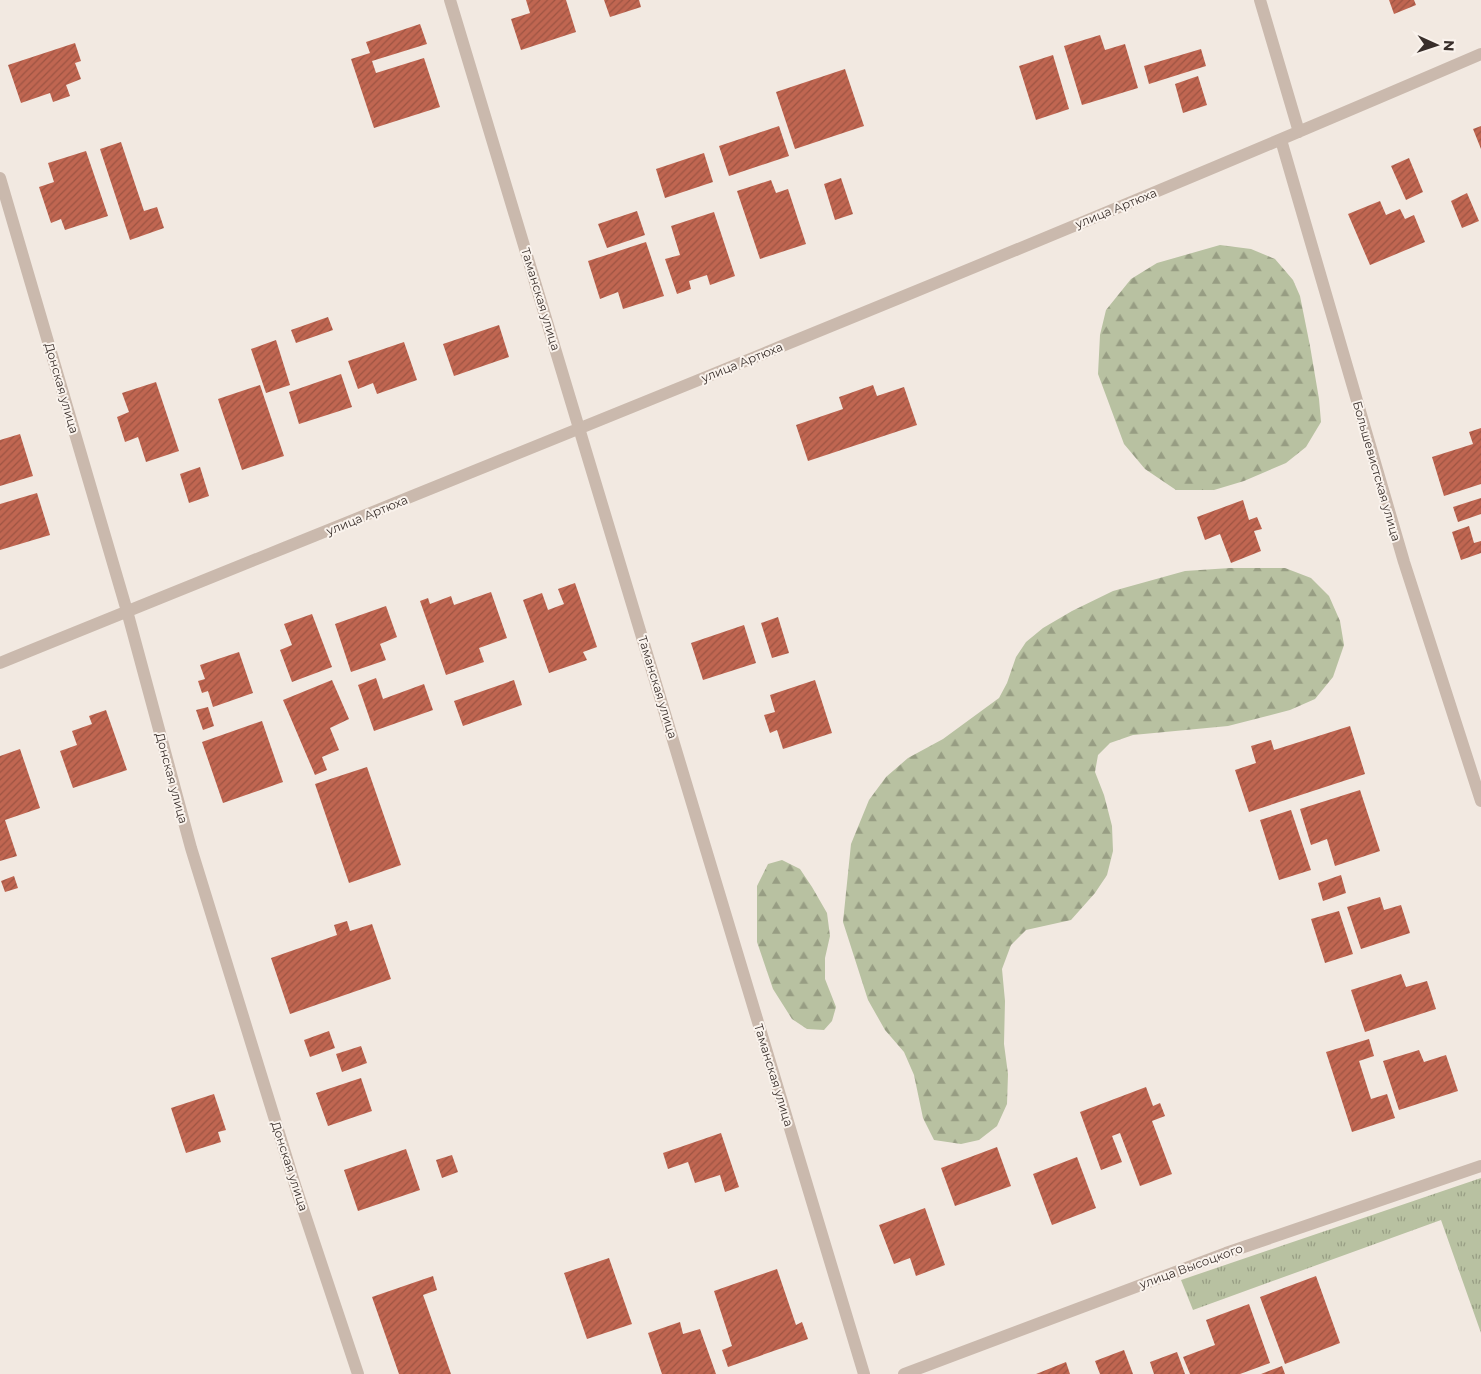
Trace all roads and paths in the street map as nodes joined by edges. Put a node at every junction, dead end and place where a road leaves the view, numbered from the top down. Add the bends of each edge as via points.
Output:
1 (450, 0) edge
2 (1260, 0) edge
3 (1481, 54) edge
4 (1300, 132) junction
5 (1281, 140) junction
6 (0, 178) edge
7 (580, 429) junction
8 (127, 612) junction
9 (0, 663) edge
10 (1481, 801) edge
11 (1481, 1166) edge
12 (358, 1374) edge
13 (864, 1374) edge
14 (904, 1374) edge

1 - 7 street, Таманская улица
2 - 4 street
3 - 4 street, улица Артюха
4 - 5 street, улица Артюха
5 - 7 street, улица Артюха
5 - 10 street, Большевистская улица via 1404,562
6 - 8 street, Донская улица
7 - 8 street, улица Артюха
7 - 13 street, Таманская улица
8 - 9 street, улица Артюха
8 - 12 street, Донская улица via 194,857 296,1188
11 - 14 street, улица Высоцкого via 1226,1253

